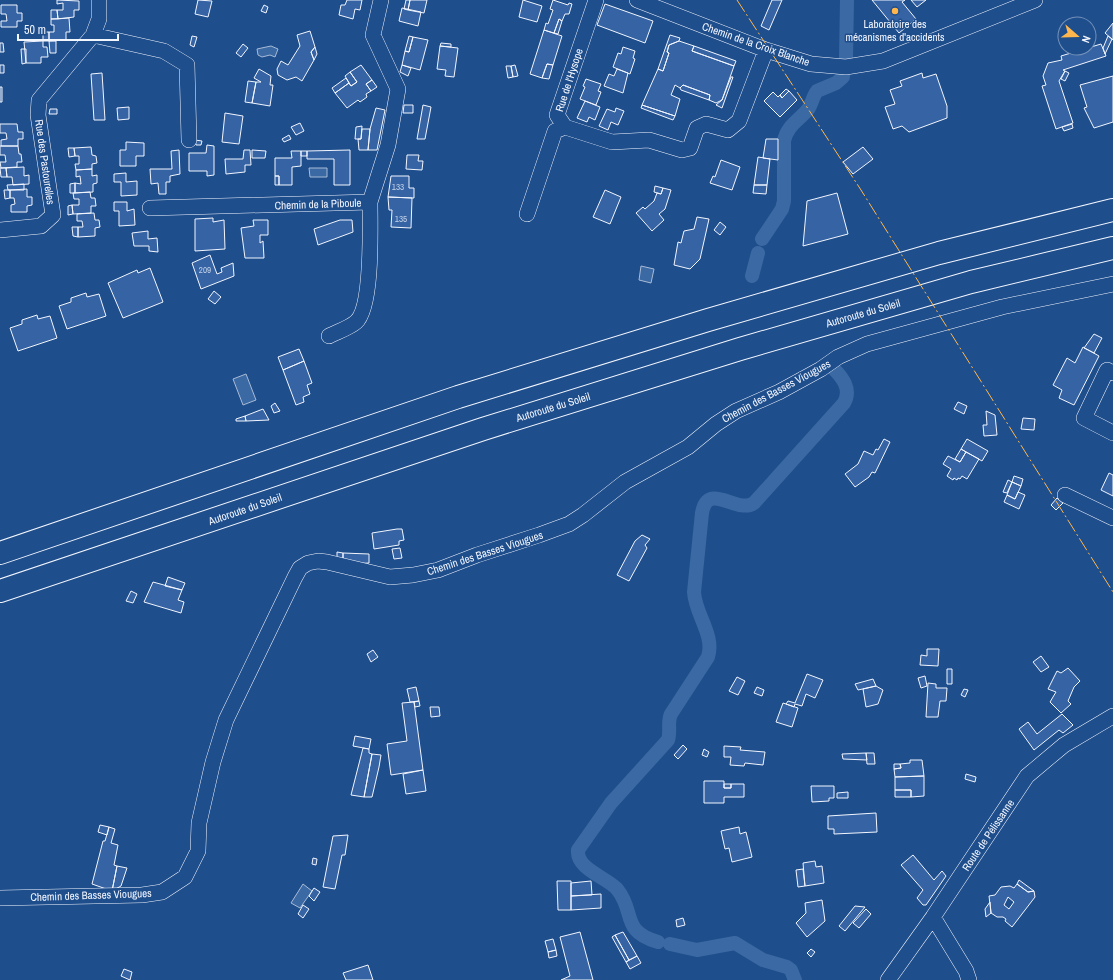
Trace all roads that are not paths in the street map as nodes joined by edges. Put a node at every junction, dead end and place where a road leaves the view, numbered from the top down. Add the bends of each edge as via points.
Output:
1 (99, 0) edge
2 (381, 0) edge
3 (596, 0) edge
4 (637, 0) edge
5 (1035, 0) edge
6 (93, 35) junction
7 (766, 50) junction
8 (565, 127) junction
9 (189, 140) dead end
10 (370, 202) junction
11 (150, 208) dead end
12 (1113, 210) edge
13 (527, 214) dead end
14 (0, 230) edge
15 (1113, 248) edge
16 (1113, 284) edge
17 (329, 336) dead end
18 (1113, 373) edge
19 (1113, 433) edge
20 (1065, 495) dead end
21 (1113, 518) edge
22 (0, 552) edge
23 (0, 591) edge
24 (1113, 716) edge
25 (0, 898) edge
26 (933, 916) junction
27 (888, 980) edge
28 (969, 980) edge

1 - 6 street, Rue des Pastourelles via 99,19
2 - 10 street, Chemin de la Piboule via 373,35 398,89 388,145
3 - 8 street, Rue de l'Hysope via 557,115
4 - 7 street, Chemin de la Croix Blanche
5 - 7 street, Chemin de la Croix Blanche via 889,58 860,65 846,67 811,64
6 - 9 street via 164,51 187,65
6 - 14 street, Rue des Pastourelles via 39,100 38,115 53,215 41,226
7 - 8 street, Rue de l'Hysope via 739,121 728,130 706,124 697,128 690,148 682,150 649,140 612,142
8 - 13 street via 555,131
10 - 11 street, Chemin de la Piboule
10 - 17 street via 370,258 365,305 356,322
12 - 22 highway via 939,253 458,396
15 - 23 highway, Autoroute du Soleil via 971,282 732,351 483,429
16 - 25 street, Chemin des Basses Viougues via 1002,307 867,344 838,357 779,392 736,411 688,447 625,482 584,515 539,536 413,576 390,577 327,562 308,563 300,568 295,577 226,720 198,823 198,851 186,877 162,892 142,895
18 - 19 street via 1107,370 1084,418
20 - 21 street
24 - 26 street, Route de Pélissanne via 1064,745 1027,776
26 - 27 street, Route de Pélissanne
26 - 28 street via 966,970

